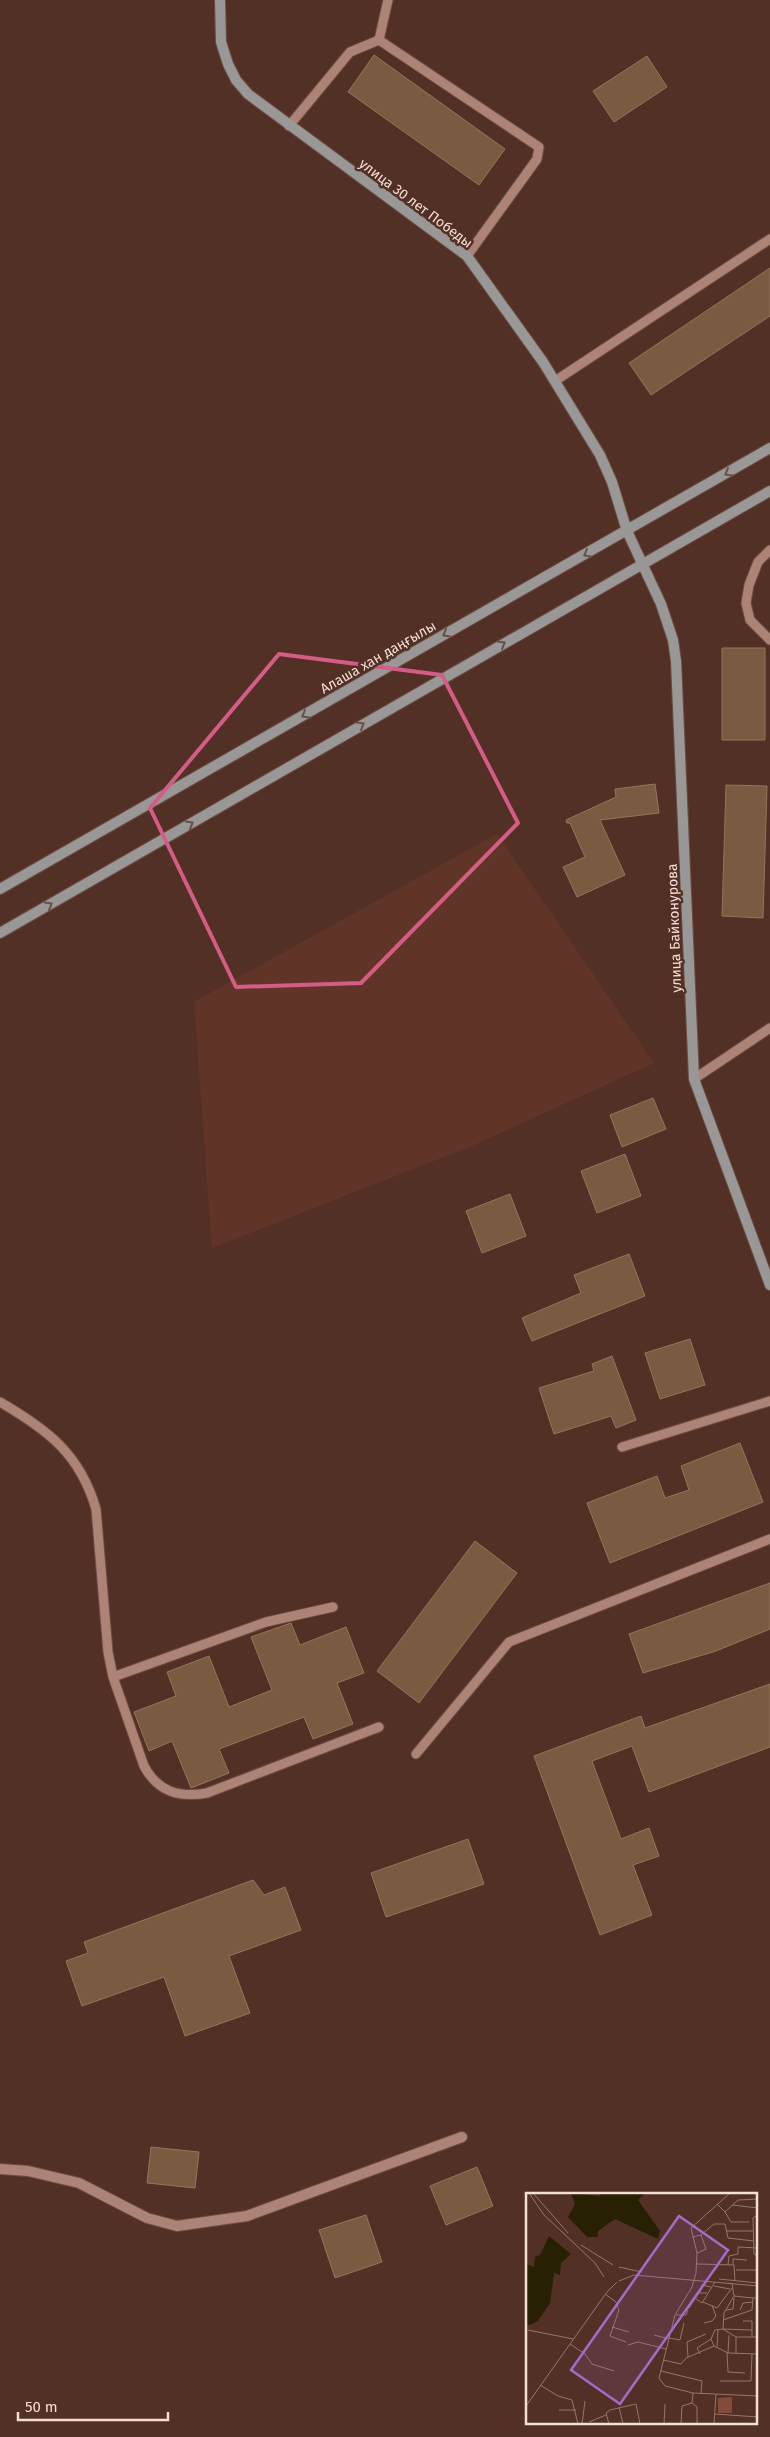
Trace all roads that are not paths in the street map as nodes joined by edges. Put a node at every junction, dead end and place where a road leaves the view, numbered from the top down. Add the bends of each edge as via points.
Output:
1 (220, 0) edge
2 (388, 0) edge
3 (379, 40) junction
4 (289, 126) junction
5 (770, 239) edge
6 (466, 256) junction
7 (555, 381) junction
8 (770, 448) edge
9 (770, 491) edge
10 (627, 530) junction
11 (770, 550) edge
12 (642, 563) junction
13 (770, 640) edge
14 (0, 889) edge
15 (4, 931) edge
16 (770, 1028) edge
17 (694, 1078) junction
18 (770, 1284) edge
19 (770, 1401) edge
20 (0, 1402) edge
21 (622, 1447) dead end
22 (770, 1539) edge
23 (334, 1607) dead end
24 (113, 1677) junction
25 (379, 1726) dead end
26 (416, 1754) dead end
27 (462, 2138) dead end
28 (0, 2169) edge

1 - 4 main road, улица 30 лет Победы via 221,42 232,72 248,94
2 - 3 lane
3 - 4 lane via 350,52
3 - 6 lane via 539,147 537,159
4 - 6 main road, улица 30 лет Победы
5 - 7 lane
6 - 7 main road, улица 30 лет Победы
7 - 10 main road, улица 30 лет Победы via 600,455
8 -> 10 main road, Алаша хан даңғылы
9 - 12 main road
10 - 12 main road, улица Байконурова
10 -> 14 main road, Алаша хан даңғылы
11 - 13 lane via 758,562 746,604 750,620
15 -> 12 main road
12 - 17 main road, улица Байконурова via 667,622 676,661
16 - 17 lane
17 - 18 main road, улица Байконурова
19 - 21 lane
20 - 24 lane via 51,1436 78,1466 89,1486 96,1509
22 - 26 lane via 509,1642
23 - 24 lane via 266,1622
24 - 25 lane via 144,1766 161,1787 181,1795 207,1793
27 - 28 street via 247,2216 177,2226 147,2218 80,2183 28,2171

